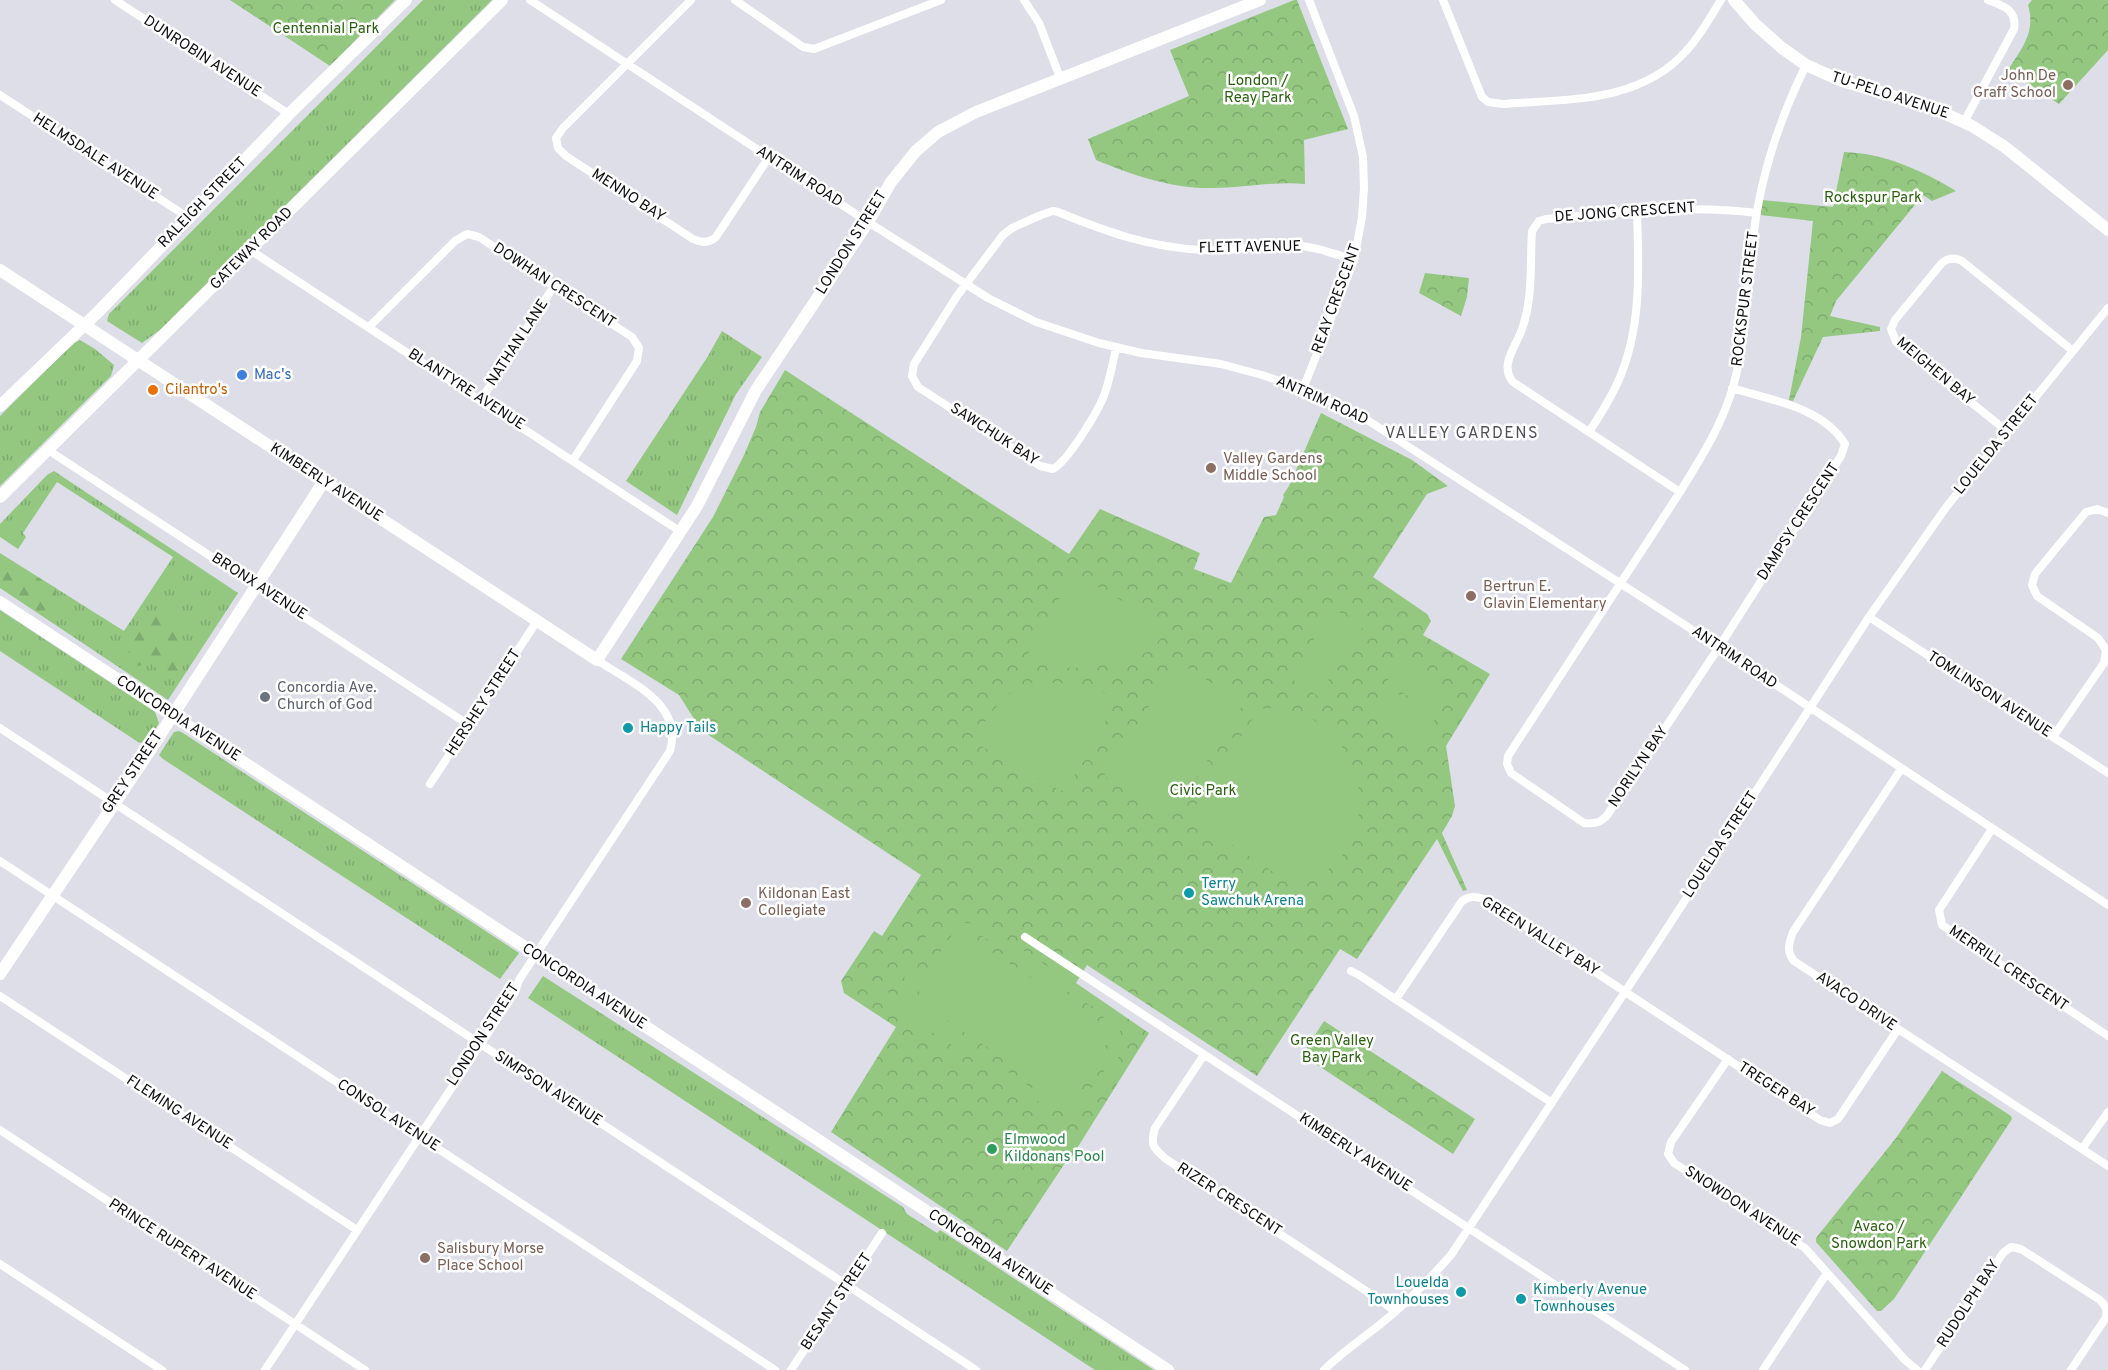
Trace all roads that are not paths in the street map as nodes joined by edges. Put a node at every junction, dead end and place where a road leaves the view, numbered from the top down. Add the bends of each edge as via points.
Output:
1 (115, 0) edge
2 (406, 0) edge
3 (502, 0) edge
4 (530, 0) edge
5 (691, 0) edge
6 (735, 0) edge
7 (941, 0) edge
8 (1024, 0) edge
9 (1260, 0) edge
10 (1309, 0) edge
11 (1443, 0) edge
12 (1721, 0) edge
13 (1734, 0) edge
14 (1988, 0) edge
15 (627, 64) junction
16 (1806, 65) junction
17 (1061, 80) junction
18 (0, 95) edge
19 (289, 114) junction
20 (1964, 122) junction
21 (768, 157) junction
22 (1638, 212) junction
23 (1757, 213) junction
24 (189, 218) junction
25 (868, 222) junction
26 (2108, 230) edge
27 (250, 250) junction
28 (1354, 260) junction
29 (0, 270) edge
30 (966, 285) junction
31 (554, 286) junction
32 (2108, 308) edge
33 (84, 325) junction
34 (369, 327) junction
35 (1116, 348) junction
36 (2073, 351) junction
37 (139, 361) junction
38 (1732, 388) junction
39 (1303, 389) junction
40 (481, 400) junction
41 (0, 406) edge
42 (1589, 432) junction
43 (2008, 432) junction
44 (48, 450) junction
45 (573, 459) junction
46 (324, 481) junction
47 (1680, 492) junction
48 (0, 497) edge
49 (2108, 513) edge
50 (681, 532) junction
51 (1619, 583) junction
52 (256, 585) junction
53 (0, 602) edge
54 (1869, 617) junction
55 (537, 621) junction
56 (1719, 647) junction
57 (597, 660) junction
58 (652, 697) joint
59 (1809, 708) junction
60 (172, 716) junction
61 (469, 725) junction
62 (0, 728) edge
63 (2053, 737) junction
64 (1901, 769) junction
65 (2108, 773) edge
66 (430, 784) dead end
67 (113, 803) junction
68 (1992, 828) junction
69 (0, 861) edge
70 (53, 896) junction
71 (2108, 905) edge
72 (1025, 937) dead end
73 (536, 956) junction
74 (1351, 971) dead end
75 (0, 974) edge
76 (1625, 992) junction
77 (0, 996) edge
78 (1396, 999) junction
79 (1898, 1029) junction
80 (2108, 1036) edge
81 (480, 1044) junction
82 (1204, 1055) junction
83 (1728, 1059) junction
84 (1552, 1103) junction
85 (2108, 1112) edge
86 (0, 1130) edge
87 (419, 1136) junction
88 (2082, 1149) junction
89 (2108, 1166) edge
90 (1470, 1229) junction
91 (357, 1230) junction
92 (882, 1233) dead end
93 (0, 1264) edge
94 (1827, 1273) junction
95 (847, 1286) junction
96 (1395, 1312) junction
97 (295, 1324) junction
98 (162, 1370) edge
99 (265, 1370) edge
100 (365, 1370) edge
101 (775, 1370) edge
102 (792, 1370) edge
103 (976, 1370) edge
104 (1168, 1370) edge
105 (1324, 1370) edge
106 (1685, 1370) edge
107 (1763, 1370) edge
108 (1917, 1370) edge
109 (1925, 1370) edge
110 (2071, 1370) edge

1 - 19 street, DUNROBIN AVENUE
2 - 19 street, RALEIGH STREET
3 - 27 street, GATEWAY ROAD
4 - 15 street, ANTRIM ROAD
5 - 15 street
6 - 7 street via 803,47 814,50
8 - 17 street via 1039,23
9 - 17 street, LONDON STREET
10 - 28 street, REAY CRESCENT via 1351,107 1361,147 1363,201
11 - 12 street via 1482,97 1503,104 1606,95 1643,84 1688,49
13 - 16 street, TU-PELO AVENUE via 1755,24
14 - 20 street via 2010,9 2014,29
15 - 21 street, ANTRIM ROAD
15 - 21 street, MENNO BAY via 556,138 558,148 566,156 701,242 716,237
16 - 20 street, TU-PELO AVENUE via 1854,85 1918,102
16 - 23 street, ROCKSPUR STREET via 1768,156
17 - 25 street, LONDON STREET via 976,112 938,132 903,166
18 - 24 street, HELMSDALE AVENUE
19 - 24 street, RALEIGH STREET
20 - 26 street, TU-PELO AVENUE via 1998,142
21 - 25 street, ANTRIM ROAD
22 - 23 street, DE JONG CRESCENT via 1703,208
22 - 42 street via 1638,293 1630,345 1617,384
22 - 42 street, DE JONG CRESCENT via 1546,219 1532,231 1524,326 1506,372 1513,382
23 - 38 street, ROCKSPUR STREET via 1742,342
24 - 33 street, RALEIGH STREET
25 - 30 street, ANTRIM ROAD
25 - 50 street, LONDON STREET via 756,390
27 - 34 street, BLANTYRE AVENUE
27 - 37 street, GATEWAY ROAD
28 - 30 street, FLETT AVENUE via 1294,245 1206,250 1151,244 1120,237 1053,211 1003,235
28 - 39 street, REAY CRESCENT
29 - 33 street, KIMBERLY AVENUE
30 - 35 street, ANTRIM ROAD via 1036,322
30 - 35 street, SAWCHUK BAY via 914,364 914,382 1046,469 1064,461 1101,404
31 - 34 street, DOWHAN CRESCENT via 479,237 467,234 455,241
31 - 40 street, NATHAN LANE
31 - 45 street, DOWHAN CRESCENT via 632,337 639,348 637,361
32 - 36 street, LOUELDA STREET
33 - 37 street, KIMBERLY AVENUE
33 - 41 street, RALEIGH STREET
34 - 40 street, BLANTYRE AVENUE
35 - 39 street, ANTRIM ROAD via 1221,364
36 - 43 street, LOUELDA STREET
36 - 43 street, MEIGHEN BAY via 1955,259 1941,264 1895,320 1891,329 1896,342
37 - 44 street, GATEWAY ROAD
37 - 46 street, KIMBERLY AVENUE
38 - 47 street, ROCKSPUR STREET via 1713,437
38 - 56 street, DAMPSY CRESCENT via 1807,412 1839,434 1845,444
39 - 51 street, ANTRIM ROAD via 1394,435
40 - 45 street, BLANTYRE AVENUE
42 - 47 street, DE JONG CRESCENT
43 - 54 street, LOUELDA STREET via 1947,506
44 - 48 street, GATEWAY ROAD
44 - 52 street, BRONX AVENUE
45 - 50 street, BLANTYRE AVENUE
46 - 52 street, GREY STREET
46 - 55 street, KIMBERLY AVENUE
47 - 51 street, ROCKSPUR STREET
49 - 63 street via 2097,508 2086,512 2035,574 2032,585 2037,596 2098,638 2106,650 2104,663
50 - 57 street, LONDON STREET
51 - 56 street, ANTRIM ROAD
51 - 56 street, NORILYN BAY via 1512,748 1507,764 1511,773 1584,823 1603,820
52 - 60 street, GREY STREET
52 - 61 street, BRONX AVENUE
53 - 60 street, CONCORDIA AVENUE
54 - 59 street, LOUELDA STREET
54 - 63 street, TOMLINSON AVENUE
55 - 57 street, KIMBERLY AVENUE
55 - 61 street, HERSHEY STREET
56 - 59 street, ANTRIM ROAD
57 - 58 street, KIMBERLY AVENUE
58 - 73 street, LONDON STREET via 667,714 672,738 670,752
59 - 64 street, ANTRIM ROAD
59 - 76 street, LOUELDA STREET
60 - 67 street, GREY STREET
60 - 73 street, CONCORDIA AVENUE
61 - 66 street, HERSHEY STREET
62 - 67 street, SIMPSON AVENUE
63 - 65 street, TOMLINSON AVENUE
64 - 68 street, ANTRIM ROAD
64 - 79 street, AVACO DRIVE via 1793,932 1789,945 1794,961
67 - 70 street, GREY STREET
67 - 81 street, SIMPSON AVENUE
68 - 71 street, ANTRIM ROAD
68 - 80 street, MERRILL CRESCENT via 1940,910 1942,925
69 - 70 street, CONSOL AVENUE
70 - 75 street, GREY STREET
70 - 87 street, CONSOL AVENUE
72 - 82 street, KIMBERLY AVENUE
73 - 81 street, LONDON STREET
73 - 104 street, CONCORDIA AVENUE
74 - 78 street
76 - 78 street, GREEN VALLEY BAY via 1474,896 1462,902
76 - 83 street, TREGER BAY
76 - 84 street, LOUELDA STREET
77 - 91 street, FLEMING AVENUE
78 - 84 street
79 - 83 street, TREGER BAY via 1838,1119 1830,1123
79 - 88 street, AVACO DRIVE
81 - 87 street, LONDON STREET
81 - 95 street, SIMPSON AVENUE
82 - 90 street, KIMBERLY AVENUE
82 - 96 street, RIZER CRESCENT via 1155,1128 1154,1149
83 - 94 street, SNOWDON AVENUE via 1671,1142 1668,1154 1674,1164 1805,1248
84 - 90 street, LOUELDA STREET
85 - 88 street
86 - 97 street, PRINCE RUPERT AVENUE
87 - 91 street, LONDON STREET
87 - 101 street, CONSOL AVENUE
88 - 89 street, AVACO DRIVE
90 - 96 street, LOUELDA STREET via 1424,1286
90 - 106 street, KIMBERLY AVENUE
91 - 97 street, LONDON STREET
92 - 95 street, BESANT STREET
93 - 98 street
94 - 107 street
94 - 108 street, SNOWDON AVENUE
95 - 102 street, BESANT STREET
95 - 103 street, SIMPSON AVENUE
96 - 105 street, LOUELDA STREET
97 - 99 street, LONDON STREET
97 - 100 street, PRINCE RUPERT AVENUE
109 - 110 street, RUDOLPH BAY via 2002,1252 2011,1247 2021,1249 2105,1305 2105,1319

